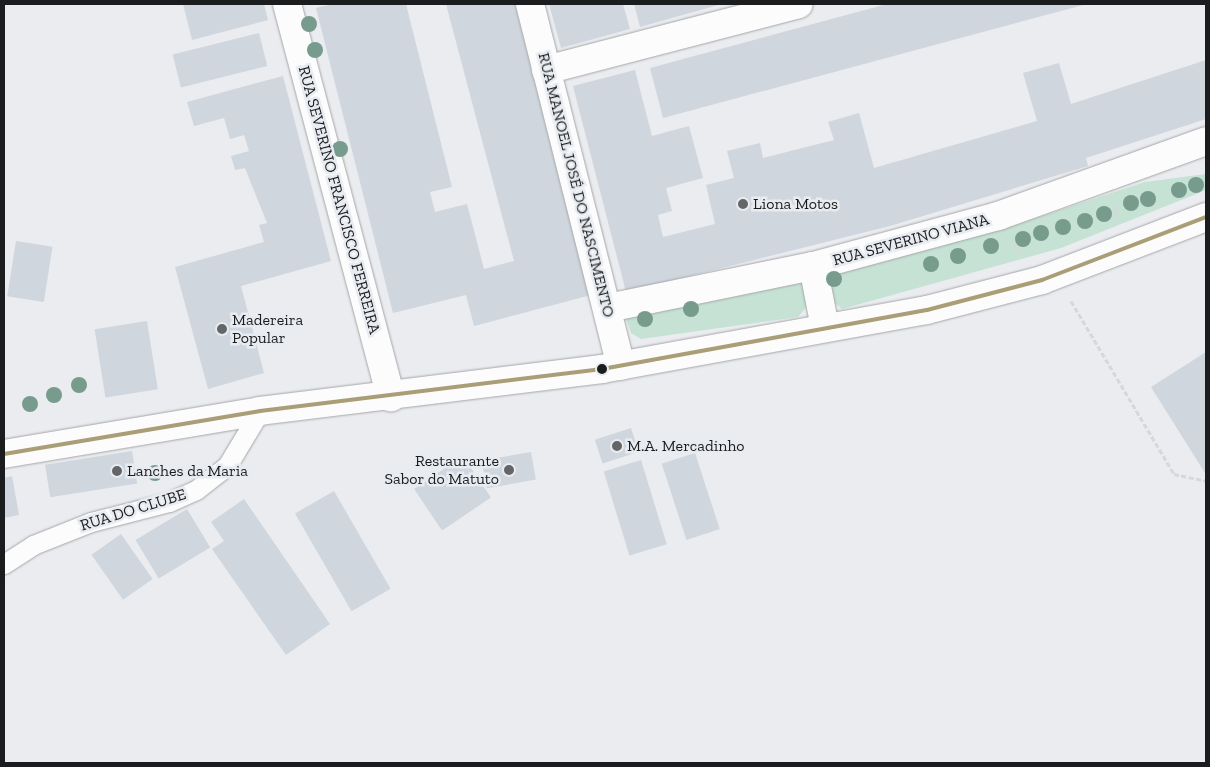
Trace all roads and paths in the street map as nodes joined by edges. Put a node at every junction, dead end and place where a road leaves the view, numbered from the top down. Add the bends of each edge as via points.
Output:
1 (287, 4) edge
2 (530, 4) edge
3 (799, 4) edge
4 (546, 70) junction
5 (1206, 141) edge
6 (1115, 175) junction
7 (993, 217) junction
8 (1206, 217) edge
9 (1116, 255) junction
10 (813, 266) junction
11 (1049, 278) junction
12 (608, 308) junction
13 (825, 328) junction
14 (621, 366) junction
15 (391, 397) junction
16 (260, 411) junction
17 (4, 454) edge
18 (1206, 482) edge
19 (4, 564) edge

1 - 15 street, RUA SEVERINO FRANCISCO FERREIRA
2 - 4 street, RUA MANOEL JOSÉ DO NASCIMENTO
3 - 4 street
4 - 12 street, RUA MANOEL JOSÉ DO NASCIMENTO
5 - 6 street, RUA SEVERINO VIANA
6 - 7 street, RUA SEVERINO VIANA
6 - 9 path
7 - 10 street, RUA SEVERINO VIANA
7 - 11 path
8 - 9 street
9 - 11 street
10 - 12 street, RUA SEVERINO VIANA
10 - 13 street
11 - 13 street via 927,310
11 - 18 path via 1174,474
12 - 14 street, RUA MANOEL JOSÉ DO NASCIMENTO
13 - 14 street
14 - 15 street
15 - 16 street
16 - 17 street
16 - 19 lane, RUA DO CLUBE via 227,466 196,490 169,502 83,525 33,545

